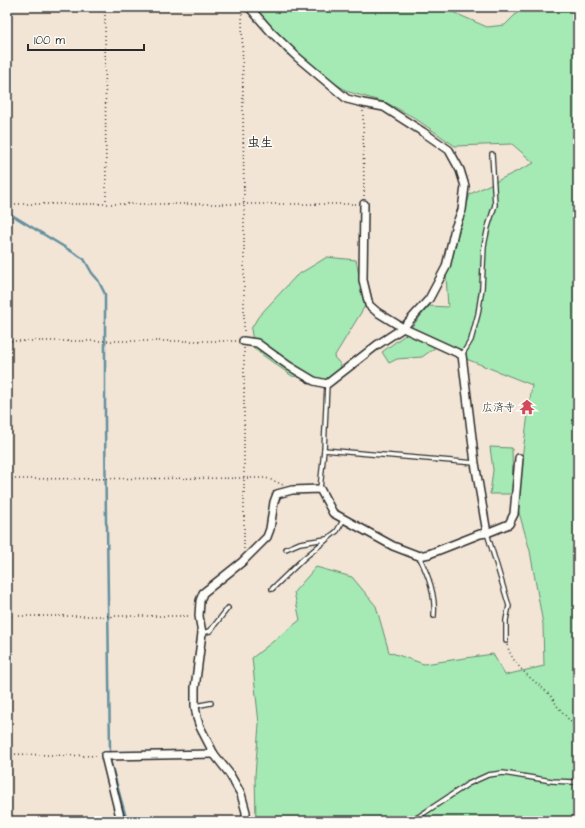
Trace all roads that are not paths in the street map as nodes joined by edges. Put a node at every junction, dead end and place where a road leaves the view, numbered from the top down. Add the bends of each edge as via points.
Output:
1 (249, 7) edge
2 (492, 154) dead end
3 (364, 204) road end
4 (403, 328) junction
5 (244, 341) road end
6 (462, 355) junction
7 (327, 384) junction
8 (324, 450) junction
9 (518, 458) dead end
10 (475, 463) junction
11 (320, 489) junction
12 (344, 519) junction
13 (487, 533) junction
14 (327, 539) junction
15 (286, 549) dead end
16 (419, 556) junction
17 (272, 589) dead end
18 (228, 608) dead end
19 (434, 616) dead end
20 (202, 633) junction
21 (506, 641) road end
22 (211, 703) dead end
23 (195, 706) junction
24 (214, 754) junction
25 (578, 782) edge
26 (121, 821) edge
27 (246, 821) edge
28 (412, 821) edge

1 - 4 street via 297,57 348,99 384,107 449,150 460,170 465,186 462,210 446,267 429,299
2 - 6 lane via 495,205 484,246 478,314 471,340
3 - 4 street via 363,280 369,305
4 - 6 street
4 - 7 street
5 - 7 street via 257,342 289,366 314,381
6 - 10 street
7 - 8 lane
8 - 10 lane
8 - 11 lane
9 - 13 street via 514,514 509,524
10 - 13 street
11 - 12 street via 333,513
11 - 20 street via 292,490 277,494 267,536 244,560 203,593 199,616
12 - 14 lane via 337,531
12 - 16 street via 393,546
13 - 16 street
13 - 21 lane via 509,606
14 - 15 lane via 300,543
14 - 17 lane
16 - 19 lane via 432,591
18 - 20 lane via 210,631
20 - 23 street
22 - 23 lane
23 - 24 street via 200,727
24 - 26 street via 107,756
24 - 27 street via 241,794
25 - 28 lane via 503,774 488,775 468,784

